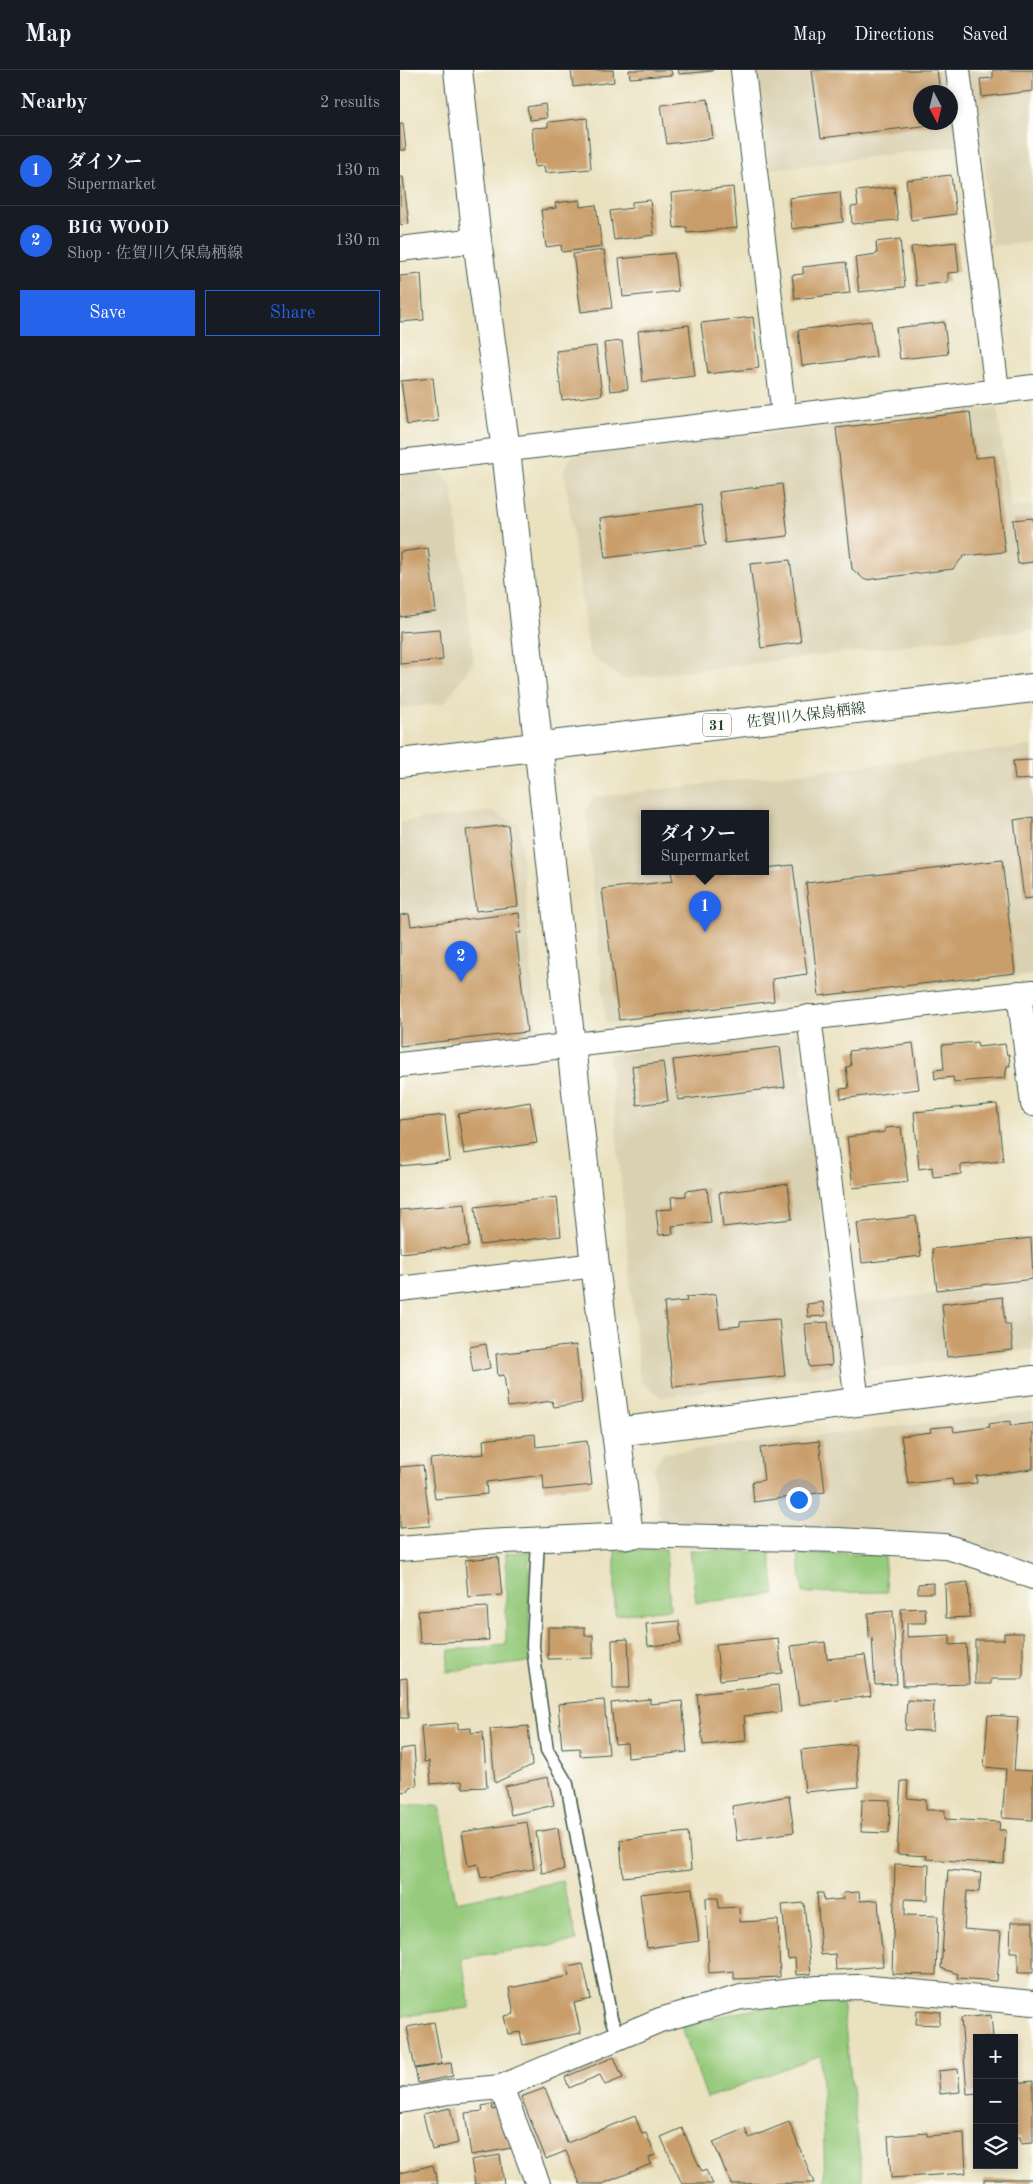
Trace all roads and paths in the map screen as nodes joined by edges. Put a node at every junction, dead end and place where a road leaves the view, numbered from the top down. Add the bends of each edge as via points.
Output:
1 (458, 70) edge
2 (743, 70) edge
3 (958, 70) edge
4 (477, 240) junction
5 (400, 249) edge
6 (1033, 387) edge
7 (997, 391) junction
8 (784, 416) junction
9 (506, 450) junction
10 (400, 462) edge
11 (1033, 688) edge
12 (540, 746) junction
13 (400, 763) edge
14 (1026, 992) edge
15 (808, 1017) junction
16 (572, 1044) junction
17 (400, 1065) edge
18 (1033, 1104) edge
19 (595, 1265) junction
20 (400, 1289) edge
21 (1033, 1380) edge
22 (857, 1402) junction
23 (616, 1432) junction
24 (629, 1536) junction
25 (538, 1540) junction
26 (400, 1549) edge
27 (1033, 1577) edge
28 (1033, 2003) edge
29 (619, 2038) junction
30 (501, 2088) junction
31 (400, 2101) edge
32 (538, 2184) edge

1 - 4 street
2 - 8 street
3 - 7 street
4 - 5 street
4 - 9 street
6 - 7 street
7 - 8 street
8 - 9 street
9 - 10 street
9 - 12 street
11 - 12 street, 佐賀川久保鳥栖線 / 31
12 - 13 street, 佐賀川久保鳥栖線 / 31
12 - 16 street
14 - 15 street
14 - 18 street
15 - 16 street
15 - 22 street
16 - 17 street
16 - 19 street
19 - 20 street
19 - 23 street
21 - 22 street
22 - 23 street
23 - 24 street
24 - 25 street
24 - 27 street via 839,1540 944,1546
25 - 26 street
25 - 29 lane via 533,1646 547,1750 567,1784 611,2019
28 - 29 street via 860,1987 818,1988 741,1997 660,2020
29 - 30 street
30 - 31 street via 448,2092
30 - 32 street

